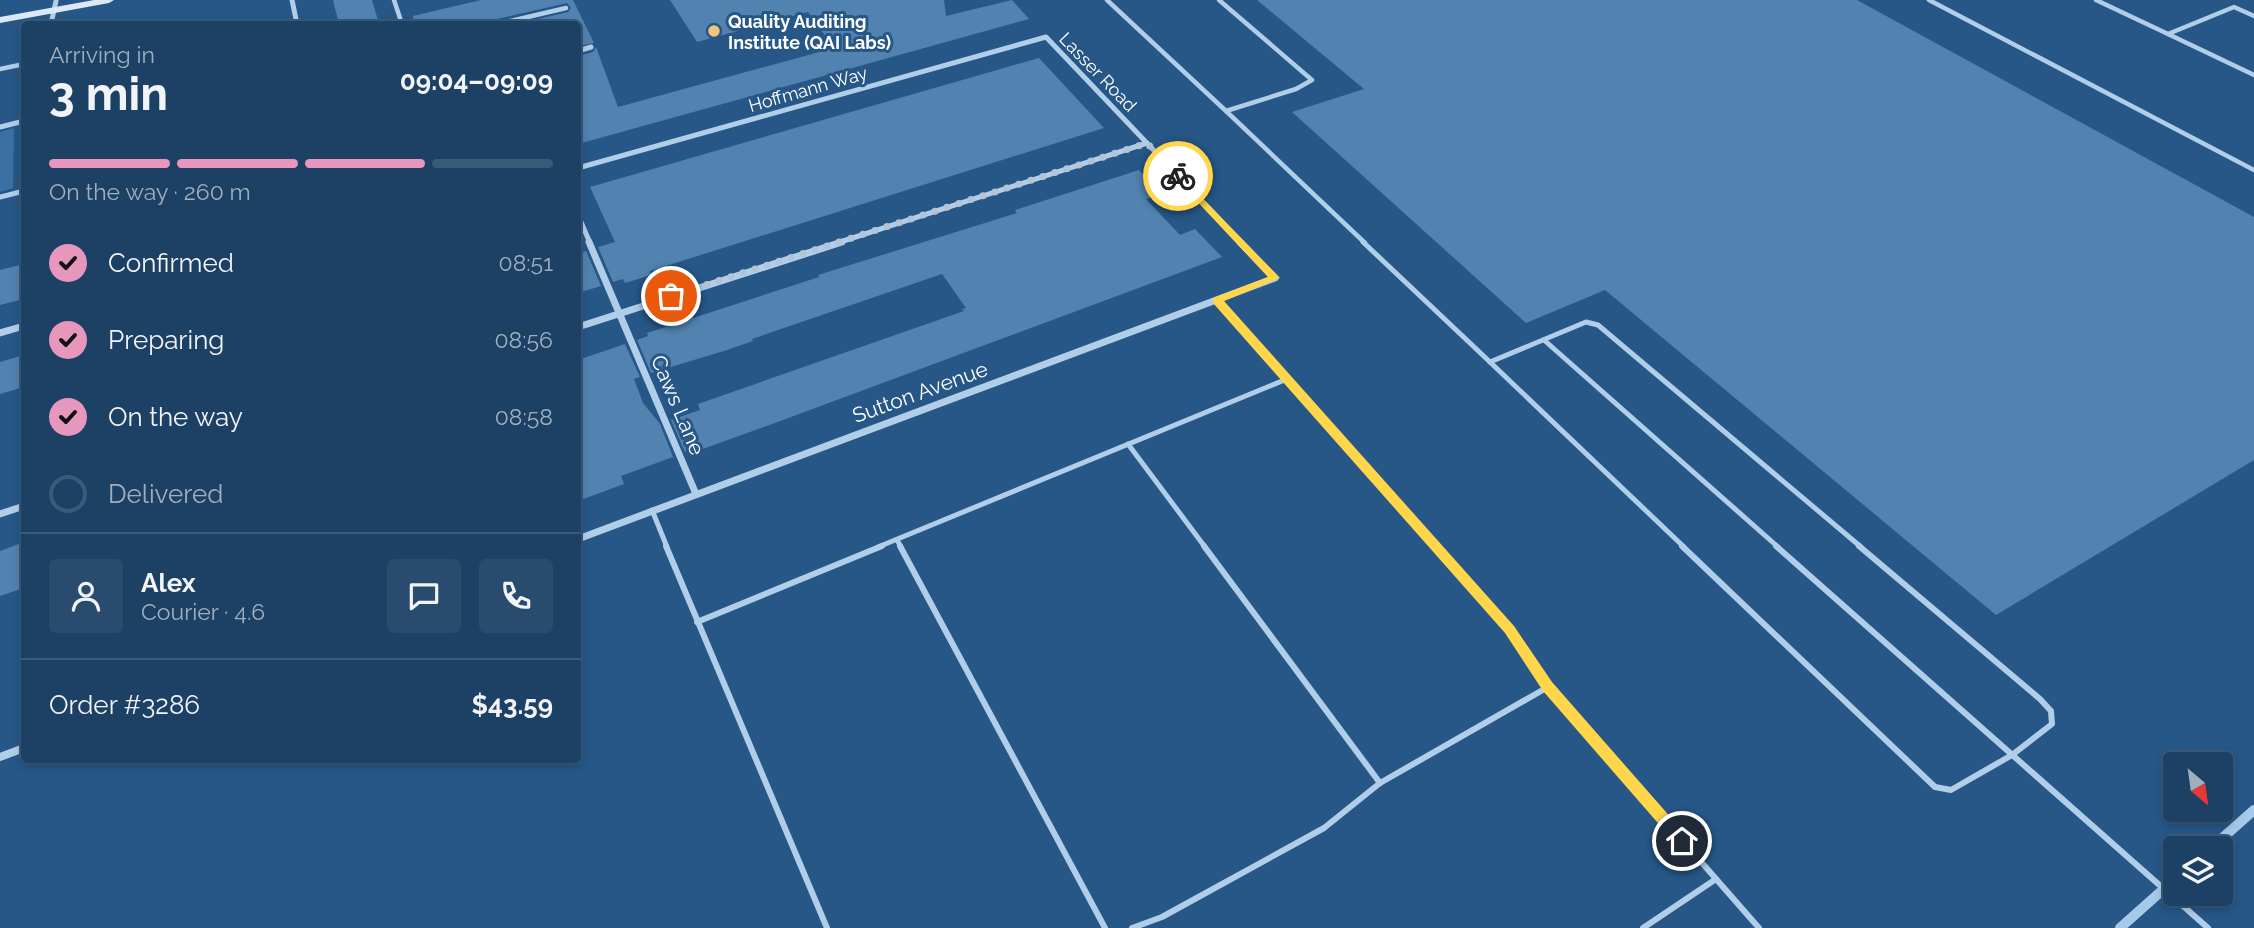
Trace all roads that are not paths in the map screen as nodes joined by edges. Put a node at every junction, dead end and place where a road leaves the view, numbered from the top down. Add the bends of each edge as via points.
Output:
1 (109, 0) edge
2 (292, 0) edge
3 (394, 0) edge
4 (1107, 0) edge
5 (1219, 0) edge
6 (1929, 0) edge
7 (2096, 0) edge
8 (57, 3) edge
9 (566, 8) dead end
10 (0, 11) edge
11 (2254, 16) edge
12 (0, 20) edge
13 (52, 21) edge
14 (296, 21) edge
15 (401, 21) edge
16 (511, 21) edge
17 (2168, 34) junction
18 (1046, 37) joint
19 (591, 47) dead end
20 (581, 50) edge
21 (21, 65) edge
22 (0, 69) edge
23 (2254, 75) edge
24 (1226, 111) junction
25 (21, 122) edge
26 (0, 127) edge
27 (1147, 143) junction
28 (581, 167) edge
29 (2254, 170) edge
30 (21, 192) edge
31 (0, 197) edge
32 (581, 222) edge
33 (1275, 278) joint
34 (1217, 300) junction
35 (620, 313) junction
36 (581, 326) edge
37 (21, 327) edge
38 (0, 333) edge
39 (1544, 340) junction
40 (1488, 363) junction
41 (1287, 379) junction
42 (1128, 444) junction
43 (696, 494) junction
44 (21, 507) edge
45 (652, 510) junction
46 (0, 514) edge
47 (581, 537) edge
48 (897, 540) junction
49 (697, 622) junction
50 (1548, 687) junction
51 (21, 749) edge
52 (2012, 755) junction
53 (0, 757) edge
54 (1380, 783) junction
55 (1716, 879) junction
56 (827, 928) edge
57 (1105, 928) edge
58 (1132, 928) edge
59 (1643, 928) edge
60 (1759, 928) edge
61 (2208, 928) edge

1 - 8 street
2 - 14 street
3 - 15 lane
4 - 24 lane
5 - 24 lane via 1312,80
6 - 29 lane
7 - 17 lane
8 - 10 street
8 - 12 street
8 - 13 street
9 - 16 lane
11 - 17 lane via 2234,7
17 - 23 lane
18 - 27 street, Lasser Road
18 - 28 street, Hoffmann Way
19 - 20 street
21 - 22 lane
24 - 40 lane
25 - 26 street
27 - 33 street, Lasser Road
27 - 35 street
30 - 31 street
32 - 35 street, Caws Lane
33 - 34 street, Sutton Avenue
34 - 41 lane
34 - 43 street, Sutton Avenue
35 - 36 street
35 - 43 street, Caws Lane
37 - 38 street
39 - 40 lane
39 - 52 lane
39 - 52 lane via 1586,322 1598,325 2040,699 2051,711 2052,724
40 - 52 lane via 1935,787 1951,790
41 - 42 lane
41 - 50 lane via 1509,629
42 - 48 lane
42 - 54 lane
43 - 45 street, Sutton Avenue
44 - 46 street
45 - 47 street, Sutton Avenue
45 - 49 lane
48 - 49 lane
48 - 57 lane
49 - 56 lane
50 - 54 lane
50 - 55 lane
51 - 53 street
52 - 61 lane
54 - 58 lane via 1324,828 1162,917
55 - 59 lane
55 - 60 lane

